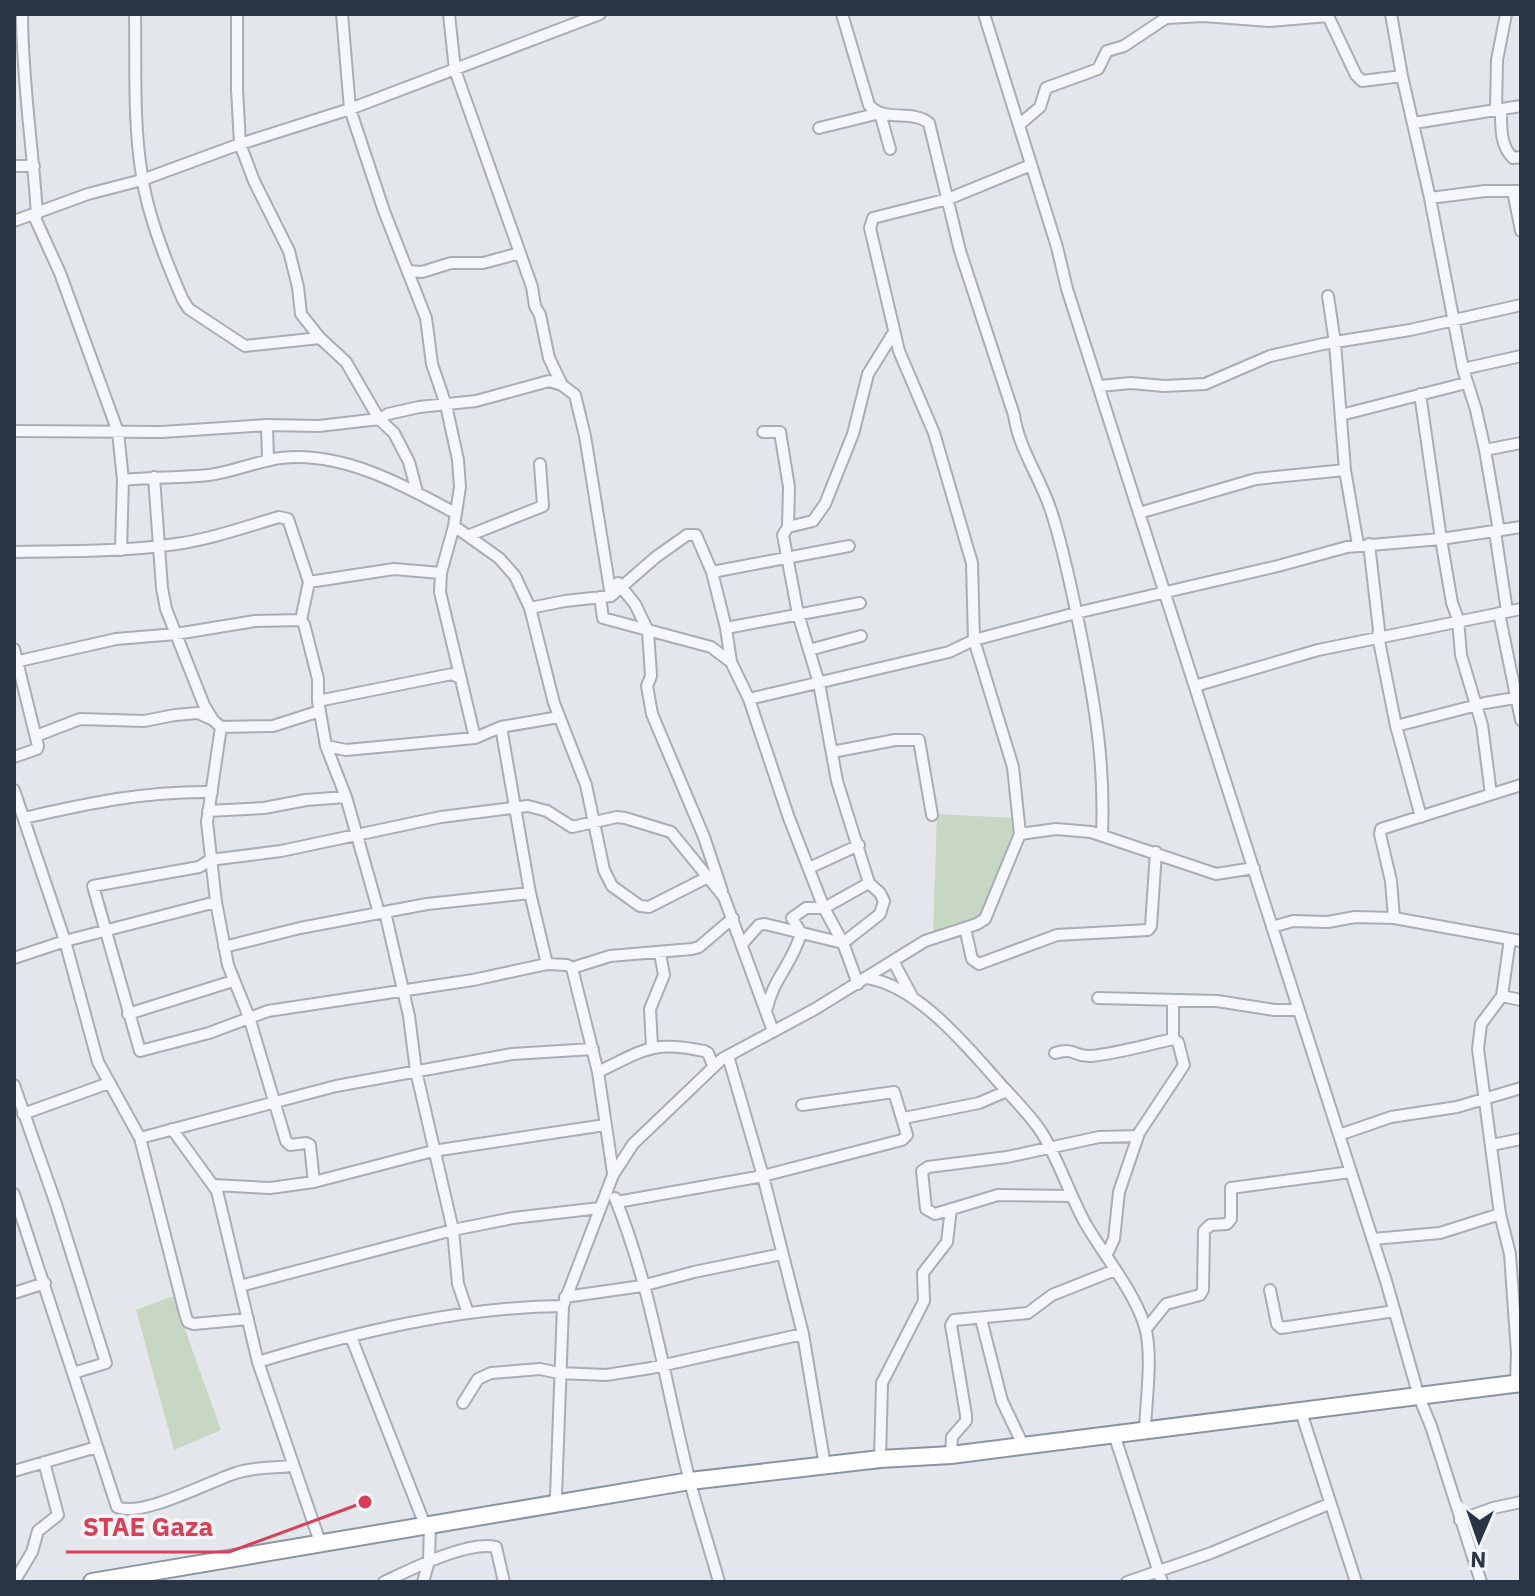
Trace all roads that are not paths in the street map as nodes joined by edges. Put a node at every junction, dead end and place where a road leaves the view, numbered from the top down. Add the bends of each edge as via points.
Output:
1 (22, 14) edge
2 (135, 14) edge
3 (237, 14) edge
4 (342, 14) edge
5 (449, 14) edge
6 (563, 14) edge
7 (600, 14) edge
8 (842, 14) edge
9 (1391, 14) edge
10 (1506, 14) edge
11 (988, 15) edge
12 (1204, 15) edge
13 (1328, 15) edge
14 (1166, 16) edge
15 (566, 27) junction
16 (18, 32) edge
17 (455, 70) junction
18 (1402, 76) junction
19 (1521, 106) edge
20 (350, 109) junction
21 (1498, 110) junction
22 (880, 113) junction
23 (1414, 123) junction
24 (1019, 125) junction
25 (819, 128) dead end
26 (240, 144) junction
27 (890, 149) dead end
28 (1521, 157) edge
29 (1031, 165) junction
30 (14, 166) edge
31 (34, 166) junction
32 (142, 180) junction
33 (1517, 191) edge
34 (1430, 198) junction
35 (948, 199) junction
36 (35, 216) junction
37 (14, 221) edge
38 (1521, 231) edge
39 (520, 253) junction
40 (408, 271) junction
41 (1328, 296) dead end
42 (1521, 305) edge
43 (1453, 321) junction
44 (894, 332) junction
45 (320, 338) junction
46 (1335, 343) junction
47 (1521, 356) edge
48 (1463, 369) junction
49 (1466, 383) junction
50 (562, 385) junction
51 (1100, 386) junction
52 (1420, 394) junction
53 (446, 405) junction
54 (1341, 415) junction
55 (379, 419) junction
56 (267, 425) junction
57 (14, 431) edge
58 (118, 432) junction
59 (763, 432) dead end
60 (1521, 443) edge
61 (1485, 450) junction
62 (268, 460) junction
63 (540, 464) dead end
64 (1345, 470) junction
65 (154, 477) junction
66 (123, 480) junction
67 (417, 492) junction
68 (455, 513) junction
69 (1139, 513) junction
70 (454, 526) junction
71 (788, 527) junction
72 (1521, 527) edge
73 (1497, 532) junction
74 (470, 535) junction
75 (1441, 539) junction
76 (1363, 544) junction
77 (159, 546) junction
78 (849, 546) dead end
79 (121, 550) junction
80 (14, 552) edge
81 (787, 558) junction
82 (712, 572) junction
83 (441, 573) junction
84 (608, 575) junction
85 (309, 582) junction
86 (622, 586) junction
87 (1165, 593) junction
88 (605, 596) junction
89 (860, 603) dead end
90 (530, 608) junction
91 (1521, 609) edge
92 (1503, 612) junction
93 (1076, 613) junction
94 (798, 614) junction
95 (1458, 619) junction
96 (301, 620) junction
97 (726, 628) junction
98 (648, 631) junction
99 (176, 634) junction
100 (861, 636) dead end
101 (1378, 636) junction
102 (974, 640) junction
103 (14, 649) edge
104 (809, 650) junction
105 (19, 661) junction
106 (731, 662) junction
107 (461, 679) junction
108 (819, 683) junction
109 (1195, 686) junction
110 (1519, 697) edge
111 (749, 699) junction
112 (1476, 705) junction
113 (319, 706) junction
114 (201, 709) junction
115 (559, 717) junction
116 (1521, 720) edge
117 (217, 724) junction
118 (1396, 726) junction
119 (501, 727) junction
120 (36, 736) junction
121 (475, 738) junction
122 (326, 746) junction
123 (832, 752) junction
124 (14, 757) edge
125 (1521, 785) edge
126 (14, 790) edge
127 (212, 792) junction
128 (1491, 794) junction
129 (346, 797) junction
130 (515, 808) junction
131 (208, 811) junction
132 (932, 815) dead end
133 (1421, 817) junction
134 (24, 818) junction
135 (595, 822) junction
136 (1020, 834) junction
137 (1102, 834) junction
138 (356, 836) junction
139 (859, 845) junction
140 (1156, 852) junction
141 (210, 860) junction
142 (809, 868) junction
143 (1254, 868) junction
144 (708, 877) junction
145 (869, 883) junction
146 (530, 893) junction
147 (724, 897) junction
148 (216, 902) junction
149 (824, 908) junction
150 (382, 912) junction
151 (733, 918) junction
152 (1394, 918) junction
153 (1272, 927) junction
154 (965, 928) junction
155 (106, 932) junction
156 (801, 933) junction
157 (1516, 940) edge
158 (65, 941) junction
159 (743, 943) junction
160 (843, 943) junction
161 (224, 947) junction
162 (660, 953) junction
163 (14, 958) edge
164 (893, 961) junction
165 (547, 964) junction
166 (572, 968) junction
167 (233, 981) junction
168 (862, 981) junction
169 (403, 989) junction
170 (1502, 996) junction
171 (1098, 998) dead end
172 (1521, 1000) edge
173 (915, 1001) junction
174 (1173, 1001) junction
175 (766, 1010) junction
176 (1298, 1010) junction
177 (128, 1014) junction
178 (249, 1017) junction
179 (773, 1031) junction
180 (1173, 1039) junction
181 (652, 1047) junction
182 (593, 1049) junction
183 (1055, 1053) dead end
184 (728, 1056) junction
185 (713, 1065) junction
186 (416, 1071) junction
187 (598, 1072) junction
188 (109, 1083) junction
189 (14, 1085) edge
190 (1521, 1088) edge
191 (1007, 1091) junction
192 (1484, 1099) junction
193 (273, 1102) junction
194 (802, 1105) dead end
195 (23, 1114) junction
196 (904, 1118) junction
197 (605, 1125) junction
198 (172, 1129) junction
199 (1339, 1135) junction
200 (1138, 1136) junction
201 (140, 1138) junction
202 (1521, 1139) edge
203 (1492, 1145) junction
204 (1049, 1147) junction
205 (433, 1151) junction
206 (1351, 1172) junction
207 (763, 1176) junction
208 (611, 1180) junction
209 (314, 1182) junction
210 (214, 1185) junction
211 (14, 1194) edge
212 (1072, 1196) junction
213 (617, 1202) junction
214 (600, 1208) junction
215 (951, 1209) junction
216 (1500, 1214) junction
217 (453, 1230) junction
218 (1373, 1239) junction
219 (1516, 1253) edge
220 (782, 1254) junction
221 (1107, 1254) junction
222 (1115, 1270) junction
223 (45, 1283) junction
224 (240, 1286) junction
225 (642, 1286) junction
226 (1270, 1290) dead end
227 (14, 1293) edge
228 (564, 1301) junction
229 (1395, 1311) junction
230 (468, 1313) junction
231 (248, 1319) junction
232 (981, 1319) junction
233 (1146, 1329) junction
234 (803, 1334) junction
235 (351, 1337) junction
236 (258, 1362) junction
237 (664, 1364) junction
238 (73, 1373) junction
239 (559, 1373) junction
240 (1518, 1383) edge
241 (1419, 1397) junction
242 (463, 1403) dead end
243 (1301, 1412) junction
244 (1145, 1430) junction
245 (1114, 1434) junction
246 (1023, 1445) junction
247 (97, 1447) junction
248 (951, 1455) junction
249 (880, 1459) junction
250 (44, 1462) junction
251 (292, 1466) junction
252 (825, 1466) junction
253 (14, 1471) edge
254 (690, 1481) junction
255 (1521, 1502) edge
256 (560, 1504) junction
257 (1329, 1504) junction
258 (1460, 1520) junction
259 (428, 1524) junction
260 (320, 1542) junction
261 (429, 1561) junction
262 (1160, 1577) edge
263 (14, 1582) edge
264 (92, 1582) edge
265 (384, 1582) edge
266 (423, 1582) edge
267 (504, 1582) edge
268 (719, 1582) edge
269 (1127, 1582) edge
270 (1356, 1582) edge
271 (1481, 1582) edge

1 - 16 street
2 - 32 street via 135,110
3 - 26 street
4 - 20 street
5 - 17 street
6 - 15 street
7 - 15 street
8 - 22 street via 869,105
9 - 18 street
10 - 21 street via 1497,60
11 - 24 street
12 - 13 street via 1269,21
12 - 14 street
13 - 18 street via 1362,81
14 - 24 street via 1124,46 1107,51 1098,69 1046,88 1040,107
15 - 17 street
16 - 31 street
17 - 20 street
17 - 39 street
18 - 23 street
19 - 21 street
20 - 26 street
20 - 40 street
21 - 23 street
21 - 28 street via 1508,153
22 - 25 street
22 - 27 street
22 - 35 street via 929,123
23 - 34 street
24 - 29 street
26 - 32 street
26 - 45 street via 289,251 301,314
29 - 35 street
29 - 51 street
30 - 31 street
31 - 36 street
32 - 36 street
32 - 45 street via 189,309 245,346
33 - 34 street
33 - 38 street
34 - 43 street
35 - 44 street via 870,222
35 - 93 street via 1019,440 1055,521
36 - 37 street
36 - 58 street
39 - 40 street via 483,263
39 - 50 street via 549,358
40 - 53 street via 426,318 432,364
41 - 46 street
42 - 43 street
43 - 46 street
43 - 48 street
44 - 71 street via 868,374 853,434 825,504 813,521
44 - 102 street via 934,433 972,563
45 - 55 street via 346,362
46 - 51 street via 1257,359 1205,384
46 - 54 street
47 - 48 street
48 - 49 street
49 - 52 street
49 - 61 street
50 - 53 street via 549,381
50 - 84 street via 575,395 579,409
51 - 69 street
52 - 54 street
52 - 75 street
53 - 55 street
53 - 68 street via 460,471
54 - 64 street
55 - 56 street
55 - 67 street via 404,452
56 - 58 street
56 - 62 street
57 - 58 street
58 - 66 street
59 - 71 street via 780,432 789,487
60 - 61 street
61 - 73 street
62 - 65 street via 213,474
62 - 67 street via 329,459
63 - 74 street via 543,506
64 - 69 street via 1238,483
64 - 76 street
65 - 66 street
65 - 77 street
66 - 79 street
67 - 68 street
68 - 70 street
69 - 87 street
70 - 74 street
70 - 83 street
71 - 81 street via 783,535
72 - 73 street
73 - 75 street
73 - 92 street
74 - 90 street via 510,568
75 - 76 street
75 - 95 street
76 - 87 street
76 - 101 street
77 - 79 street
77 - 85 street via 285,516
77 - 99 street via 166,609
78 - 81 street
79 - 80 street
81 - 82 street
81 - 94 street
82 - 86 street via 692,533
82 - 97 street
83 - 85 street via 394,569
83 - 107 street via 440,592
84 - 86 street
84 - 88 street
85 - 96 street
86 - 88 street
86 - 98 street
87 - 93 street
87 - 109 street
88 - 90 street
88 - 98 street via 603,618
89 - 94 street
90 - 115 street
91 - 92 street
92 - 95 street
92 - 110 street
93 - 102 street
93 - 137 street via 1100,738
94 - 97 street
94 - 104 street
95 - 101 street
95 - 112 street via 1463,667
96 - 99 street via 255,621
96 - 113 street via 315,662
97 - 106 street
98 - 106 street via 711,647
98 - 147 street via 652,714
99 - 105 street via 84,645
99 - 114 street
100 - 104 street
101 - 109 street
101 - 118 street
102 - 108 street via 949,652
102 - 136 street via 1007,740
103 - 105 street
104 - 108 street
105 - 120 street
106 - 111 street
107 - 113 street via 452,674
107 - 121 street
108 - 111 street
108 - 123 street
109 - 143 street
110 - 112 street
110 - 116 street
111 - 142 street
112 - 118 street
112 - 128 street
113 - 117 street via 273,726
113 - 122 street
114 - 117 street
114 - 120 street via 144,721 80,719
115 - 119 street
115 - 135 street
117 - 127 street
118 - 133 street
119 - 121 street
119 - 130 street
120 - 124 street via 37,749
121 - 122 street via 346,750
122 - 129 street
123 - 132 street via 919,740
123 - 139 street
125 - 128 street
126 - 134 street
127 - 131 street
127 - 134 street via 113,798
128 - 133 street
129 - 131 street
129 - 138 street
130 - 135 street via 539,807 572,827
130 - 138 street
130 - 146 street
131 - 141 street
133 - 152 street via 1380,830
134 - 158 street
135 - 144 street via 625,818 671,832
135 - 144 street via 608,879 644,908
136 - 137 street via 1056,829
136 - 154 street via 990,910
137 - 140 street
138 - 141 street
138 - 150 street
139 - 142 street
139 - 145 street
140 - 143 street via 1216,874
140 - 154 street via 1148,930 1057,935 979,964 972,959
141 - 148 street
141 - 155 street via 199,867 95,883
142 - 149 street
143 - 153 street
144 - 147 street
145 - 149 street
145 - 160 street via 880,893 884,907
146 - 150 street
146 - 165 street
147 - 151 street
148 - 155 street
148 - 161 street
149 - 156 street via 806,908 792,918
149 - 160 street
150 - 161 street
150 - 169 street
151 - 159 street
151 - 162 street via 699,947
152 - 153 street via 1293,921
152 - 157 street
153 - 176 street
154 - 164 street via 937,935
155 - 158 street
155 - 177 street
156 - 159 street via 759,925
156 - 160 street
156 - 175 street
157 - 170 street
158 - 163 street
158 - 188 street via 98,1062
159 - 175 street
160 - 168 street
161 - 167 street
162 - 166 street via 610,956
162 - 181 street via 664,975 650,1009
164 - 168 street
164 - 173 street
165 - 166 street
165 - 169 street
166 - 182 street
167 - 177 street
167 - 178 street
168 - 173 street via 881,980
168 - 179 street
169 - 178 street
169 - 186 street
170 - 172 street
170 - 192 street via 1478,1037
171 - 174 street
173 - 191 street
174 - 176 street
174 - 180 street
175 - 179 street
176 - 199 street
177 - 178 street via 140,1051
178 - 193 street
179 - 184 street
180 - 183 street via 1088,1056 1068,1049
180 - 200 street via 1184,1065
181 - 185 street via 704,1051
181 - 187 street
182 - 186 street via 512,1054
182 - 187 street
184 - 185 street
184 - 207 street
185 - 208 street via 633,1144
186 - 193 street
186 - 205 street
187 - 197 street
188 - 195 street
188 - 201 street
189 - 195 street
190 - 192 street
191 - 196 street via 979,1103
191 - 204 street
192 - 199 street via 1391,1117
192 - 203 street
193 - 198 street
193 - 209 street via 287,1144 310,1145
194 - 196 street via 894,1092
195 - 238 street via 106,1363
196 - 207 street via 907,1135 902,1140
197 - 205 street
197 - 208 street
198 - 201 street
198 - 210 street
199 - 206 street
200 - 204 street
200 - 221 street via 1119,1192 1114,1239
201 - 231 street via 188,1322
202 - 203 street
203 - 216 street
204 - 212 street
204 - 215 street via 923,1169 926,1209 935,1214
205 - 209 street
205 - 217 street
206 - 218 street
206 - 233 street via 1231,1188 1231,1219 1204,1231 1200,1295 1166,1304
207 - 213 street
207 - 220 street
208 - 213 street
208 - 214 street
209 - 210 street via 270,1188
210 - 224 street
211 - 223 street
212 - 215 street via 998,1195
212 - 221 street
213 - 225 street
214 - 217 street
214 - 228 street
215 - 249 street via 947,1242 923,1273 924,1301 882,1383
216 - 218 street via 1440,1233
216 - 219 street
217 - 224 street
217 - 230 street via 456,1271
218 - 229 street
219 - 240 street
220 - 225 street
220 - 234 street
221 - 222 street
222 - 232 street via 1052,1295 1028,1313
222 - 233 street
223 - 227 street
223 - 238 street
224 - 231 street
225 - 228 street
225 - 237 street
226 - 229 street via 1281,1328
228 - 230 street
228 - 239 street
229 - 241 street
230 - 235 street
231 - 236 street
232 - 246 street via 1002,1401
232 - 248 street via 958,1318 951,1325 966,1415 952,1437
233 - 244 street
234 - 237 street
234 - 252 street
235 - 236 street
235 - 259 street
236 - 251 street
237 - 239 street via 606,1375
237 - 254 street
238 - 247 street
239 - 242 street via 491,1373 478,1379
239 - 256 street
240 - 241 highway
241 - 243 highway
241 - 258 street
243 - 244 highway
243 - 257 street
244 - 245 highway
245 - 246 highway
245 - 262 street
246 - 248 highway
247 - 250 street
247 - 251 street via 122,1509 171,1499 247,1469
248 - 249 highway
249 - 252 highway
250 - 253 street
250 - 263 street via 58,1515 38,1531
251 - 260 street
252 - 254 highway
254 - 256 highway
254 - 268 street
255 - 258 street
256 - 259 highway
257 - 262 street
257 - 270 street
258 - 271 street
259 - 260 highway
259 - 261 street
260 - 264 highway
261 - 265 street
261 - 266 street
261 - 267 street via 486,1544 496,1547
262 - 269 street

